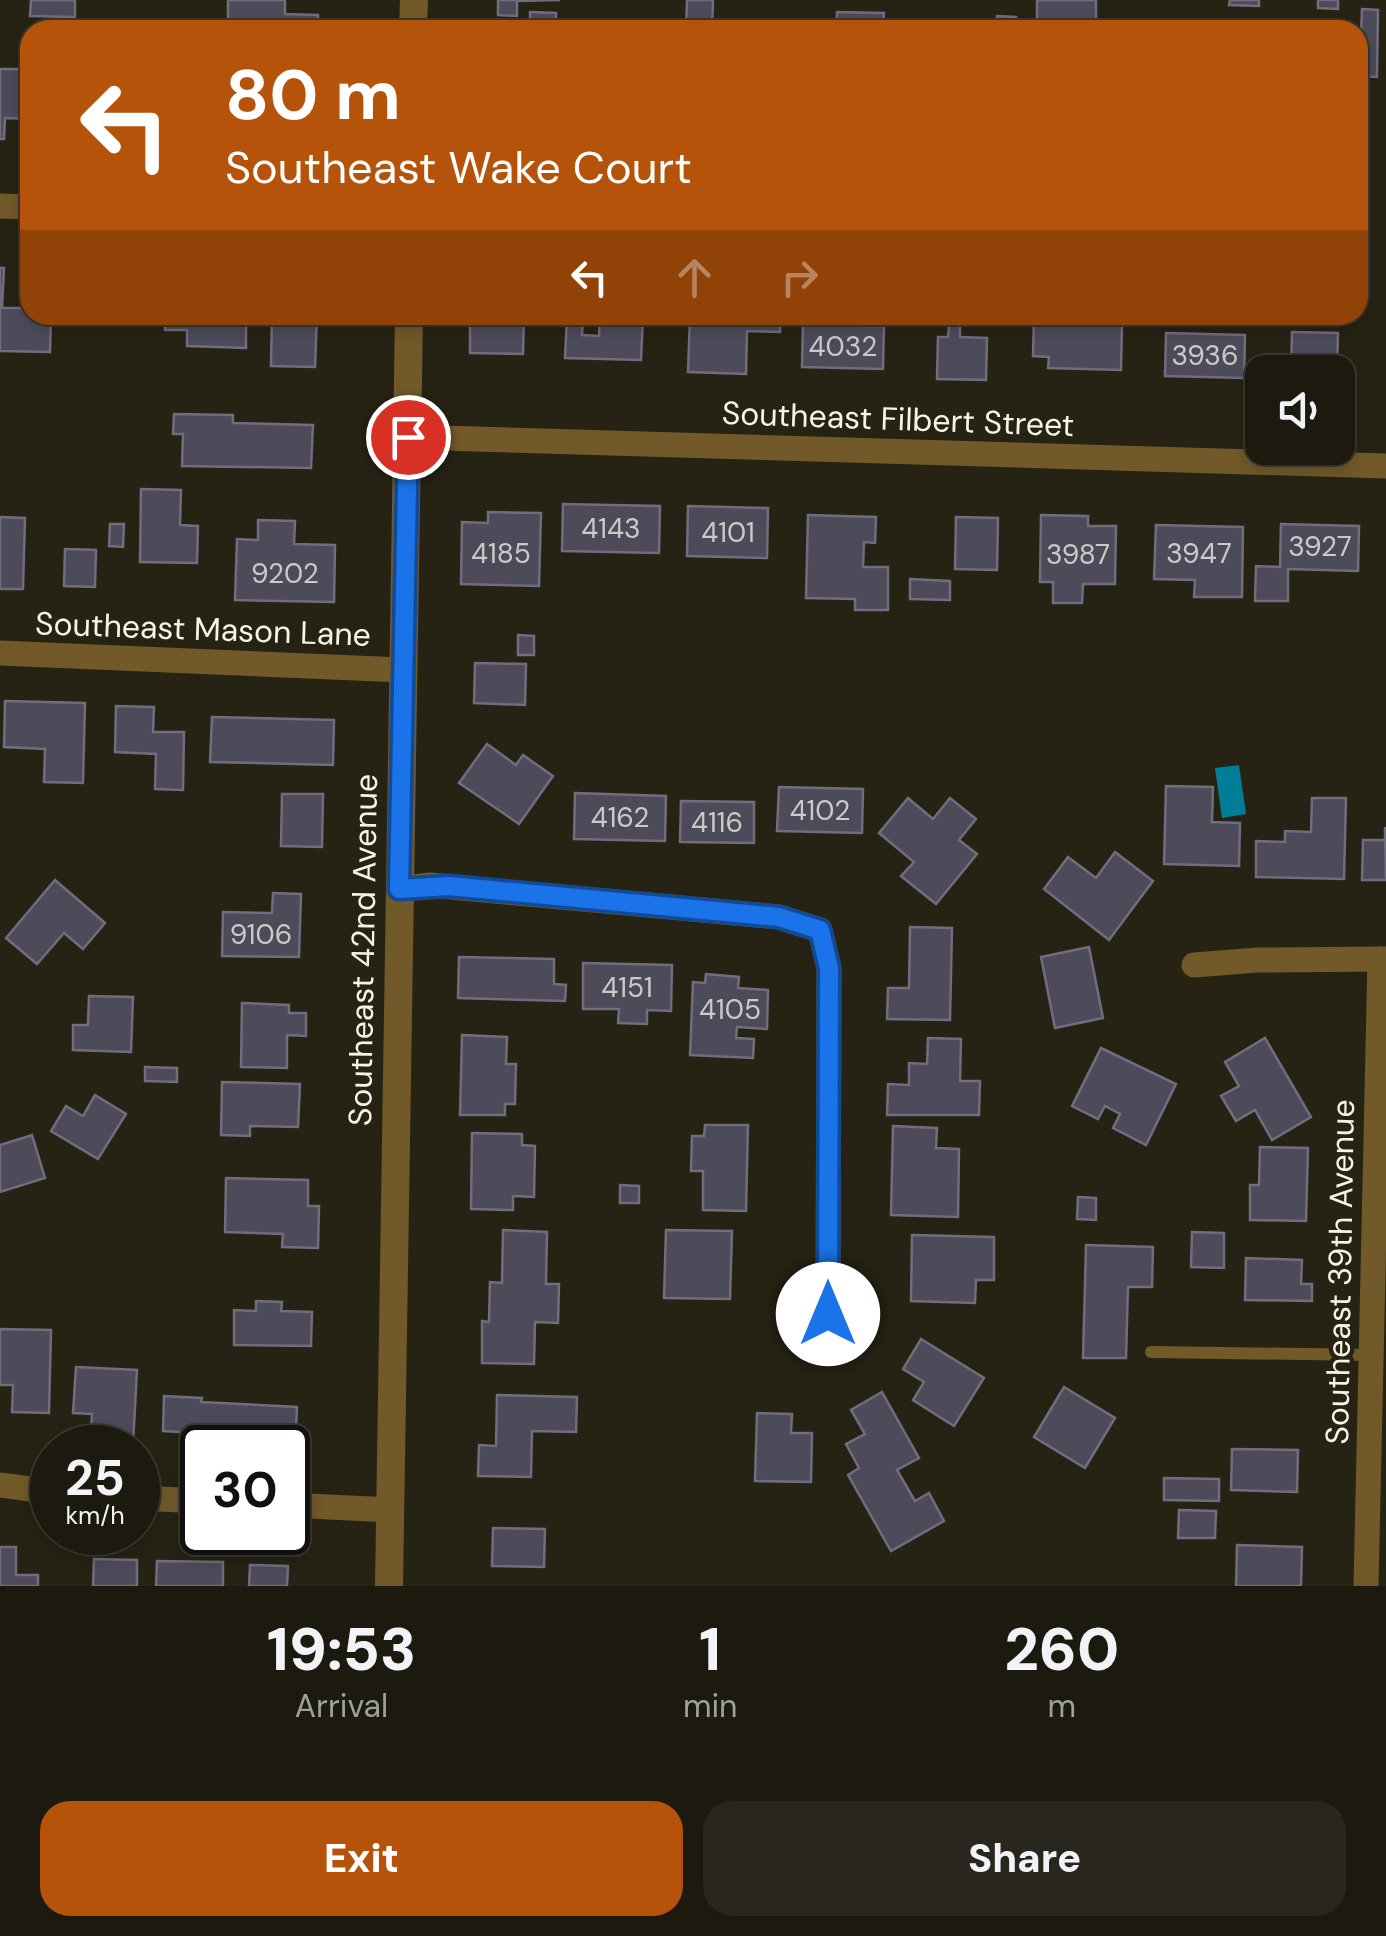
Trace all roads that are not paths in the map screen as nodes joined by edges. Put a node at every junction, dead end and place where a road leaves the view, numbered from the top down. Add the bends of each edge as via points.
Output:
1 (409, 325) edge
2 (408, 437) junction
3 (1386, 466) edge
4 (0, 653) edge
5 (403, 670) junction
6 (399, 889) junction
7 (1383, 959) edge
8 (1194, 965) dead end
9 (828, 1314) dead end
10 (1151, 1352) dead end
11 (1371, 1354) junction
12 (0, 1485) edge
13 (30, 1489) edge
14 (310, 1506) edge
15 (390, 1510) junction
16 (389, 1586) edge
17 (1366, 1586) edge

1 - 2 street, Southeast 42nd Avenue
2 - 3 street, Southeast Filbert Street
2 - 5 street, Southeast 42nd Avenue
4 - 5 street, Southeast Mason Lane
5 - 6 street, Southeast 42nd Avenue
6 - 9 street via 449,886 779,917 820,930 829,968
6 - 15 street, Southeast 42nd Avenue
7 - 8 street
7 - 11 street, Southeast 39th Avenue
10 - 11 lane
11 - 17 street, Southeast 39th Avenue
12 - 13 street
14 - 15 street
15 - 16 street, Southeast 42nd Avenue

